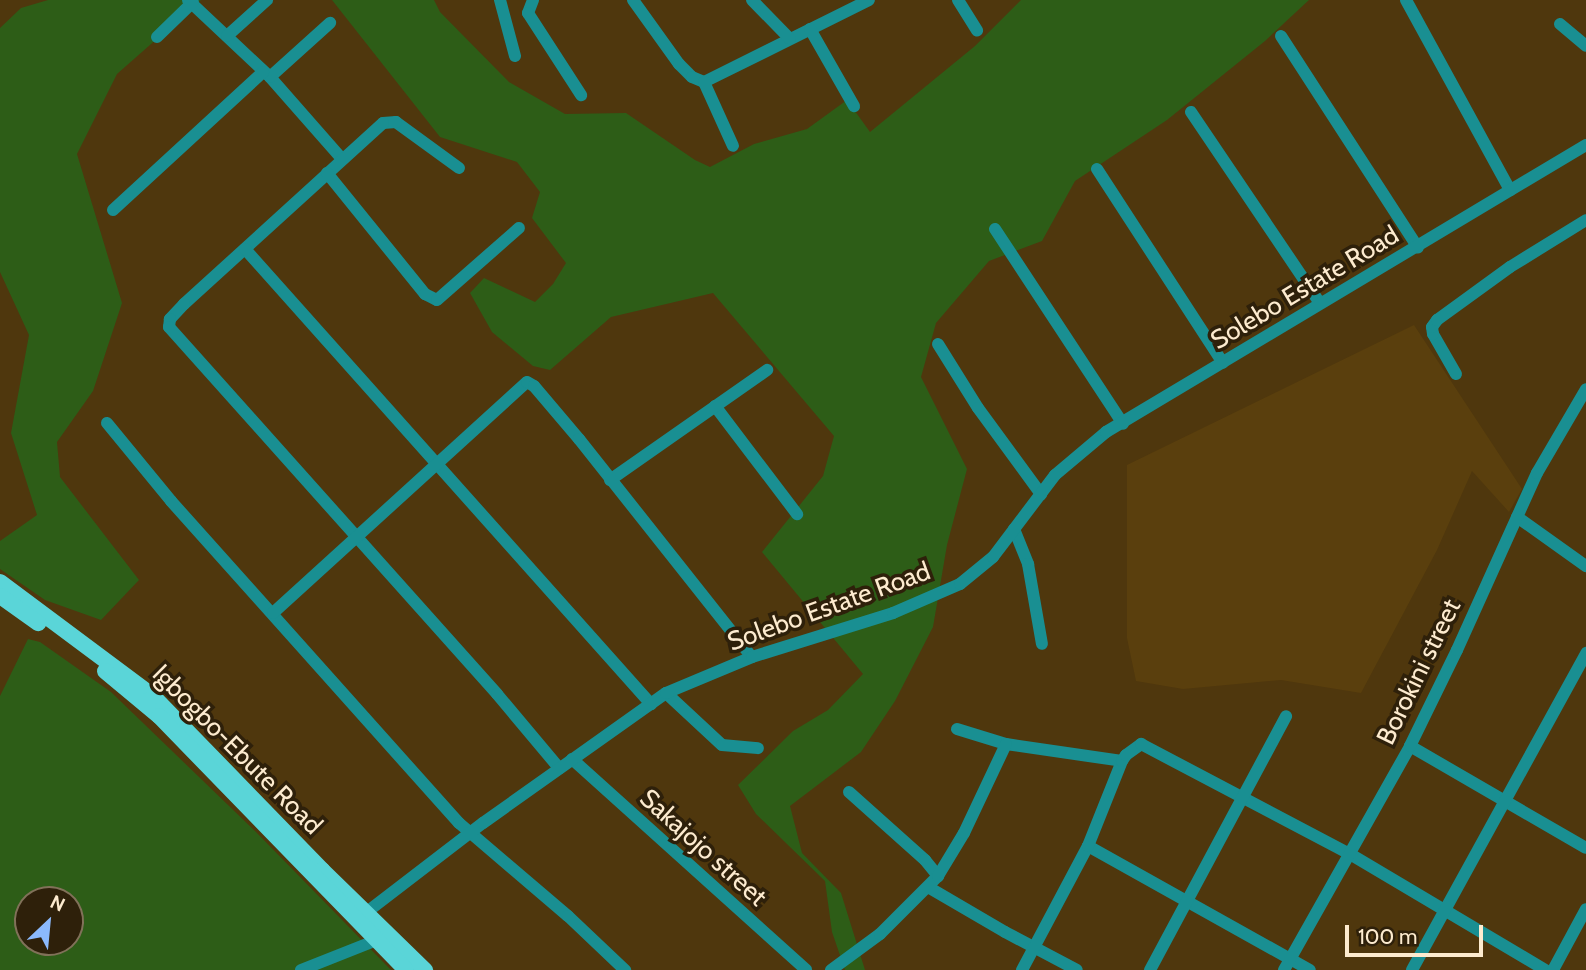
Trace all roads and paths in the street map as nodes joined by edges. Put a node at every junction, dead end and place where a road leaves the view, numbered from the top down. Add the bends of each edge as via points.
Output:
1 (267, 0) edge
2 (500, 0) edge
3 (533, 0) edge
4 (632, 0) edge
5 (752, 0) edge
6 (869, 0) edge
7 (958, 0) edge
8 (1406, 0) edge
9 (190, 1) edge
10 (330, 23) dead end
11 (1560, 24) dead end
12 (810, 29) junction
13 (977, 30) dead end
14 (227, 36) junction
15 (1281, 36) dead end
16 (157, 37) dead end
17 (790, 40) junction
18 (1586, 46) edge
19 (515, 57) dead end
20 (266, 75) junction
21 (704, 82) junction
22 (581, 95) dead end
23 (854, 106) dead end
24 (1191, 112) dead end
25 (1586, 145) edge
26 (733, 146) dead end
27 (342, 159) junction
28 (459, 168) dead end
29 (1097, 169) dead end
30 (327, 173) junction
31 (1510, 190) junction
32 (113, 210) dead end
33 (1586, 220) edge
34 (519, 228) dead end
35 (995, 229) dead end
36 (1418, 248) junction
37 (245, 249) junction
38 (1319, 302) junction
39 (937, 344) dead end
40 (1223, 363) junction
41 (766, 370) dead end
42 (1456, 374) dead end
43 (1586, 389) edge
44 (715, 406) junction
45 (107, 423) dead end
46 (1123, 424) junction
47 (434, 464) junction
48 (610, 480) junction
49 (1041, 494) junction
50 (797, 514) dead end
51 (1517, 517) junction
52 (1014, 529) junction
53 (355, 535) junction
54 (1586, 566) edge
55 (0, 582) edge
56 (0, 596) edge
57 (273, 613) junction
58 (1042, 644) dead end
59 (1586, 653) edge
60 (752, 657) junction
61 (666, 693) junction
62 (650, 704) junction
63 (1286, 716) dead end
64 (957, 729) dead end
65 (1006, 744) junction
66 (1410, 746) junction
67 (758, 748) dead end
68 (572, 759) junction
69 (1122, 761) junction
70 (559, 768) junction
71 (849, 792) dead end
72 (1243, 797) junction
73 (1504, 801) junction
74 (471, 833) junction
75 (1088, 846) junction
76 (1586, 848) edge
77 (1350, 854) junction
78 (938, 876) junction
79 (928, 887) junction
80 (1186, 902) junction
81 (1445, 909) junction
82 (1586, 909) edge
83 (361, 917) junction
84 (382, 938) junction
85 (1034, 946) junction
86 (1287, 965) edge
87 (301, 970) edge
88 (406, 970) edge
89 (425, 970) edge
90 (625, 970) edge
91 (806, 970) edge
92 (831, 970) edge
93 (1022, 970) edge
94 (1077, 970) edge
95 (1150, 970) edge
96 (1310, 970) edge
97 (1412, 970) edge
98 (1545, 970) edge
99 (1553, 970) edge

1 - 14 street
2 - 19 street
3 - 22 street via 528,13
4 - 21 street via 679,64
5 - 17 street
6 - 12 street
7 - 13 street
8 - 31 street
9 - 14 street
9 - 16 street
10 - 20 street
11 - 18 street
12 - 17 street
12 - 23 street
14 - 20 street
15 - 36 street
17 - 21 street
20 - 27 street
20 - 32 street
21 - 26 street
24 - 38 street
25 - 31 street, Solebo Estate Road
27 - 28 street via 390,120
27 - 30 street
29 - 40 street
30 - 34 street via 425,294 437,300
30 - 37 street
31 - 36 street, Solebo Estate Road
33 - 42 street via 1437,320 1433,334
35 - 46 street
36 - 38 street, Solebo Estate Road
37 - 47 street
37 - 53 street via 170,318 169,327
38 - 40 street, Solebo Estate Road
39 - 49 street
40 - 46 street, Solebo Estate Road
41 - 44 street
43 - 51 street, Borokini street
44 - 48 street
44 - 50 street
45 - 57 street
46 - 49 street, Solebo Estate Road via 1106,432 1055,475
47 - 48 street via 527,382
47 - 53 street
47 - 62 street
48 - 60 street
49 - 52 street, Solebo Estate Road
51 - 54 street
51 - 66 street, Borokini street
52 - 58 street via 1028,564
52 - 60 street, Solebo Estate Road via 993,556 960,584 893,613
53 - 57 street
53 - 70 street
55 - 83 main road, Igbogbo-Ebute Road via 153,696
56 - 83 main road, Igbogbo-Ebute Road via 96,663 159,716
57 - 74 street
59 - 73 street
60 - 61 street, Solebo Estate Road
61 - 62 street, Solebo Estate Road
61 - 67 street via 722,745
62 - 68 street, Solebo Estate Road
63 - 72 street
64 - 65 street
65 - 69 street
65 - 78 street
66 - 73 street
66 - 77 street, Borokini street
68 - 70 street, Solebo Estate Road
68 - 91 street, Sakajojo street
69 - 72 street via 1141,744
69 - 75 street
70 - 74 street, Solebo Estate Road
71 - 78 street
72 - 77 street
72 - 80 street
73 - 76 street
73 - 81 street
74 - 83 street, Solebo Estate Road
74 - 90 street
75 - 80 street
75 - 85 street
77 - 81 street
77 - 86 street, Borokini street
78 - 79 street
79 - 85 street
79 - 92 street via 880,934
80 - 86 street
80 - 95 street
81 - 97 street
81 - 98 street
82 - 99 street
83 - 84 main road, Igbogbo-Ebute Road
84 - 87 street
84 - 88 main road, Igbogbo-Ebute Road
84 - 89 main road, Igbogbo-Ebute Road
85 - 93 street
85 - 94 street
86 - 96 street

